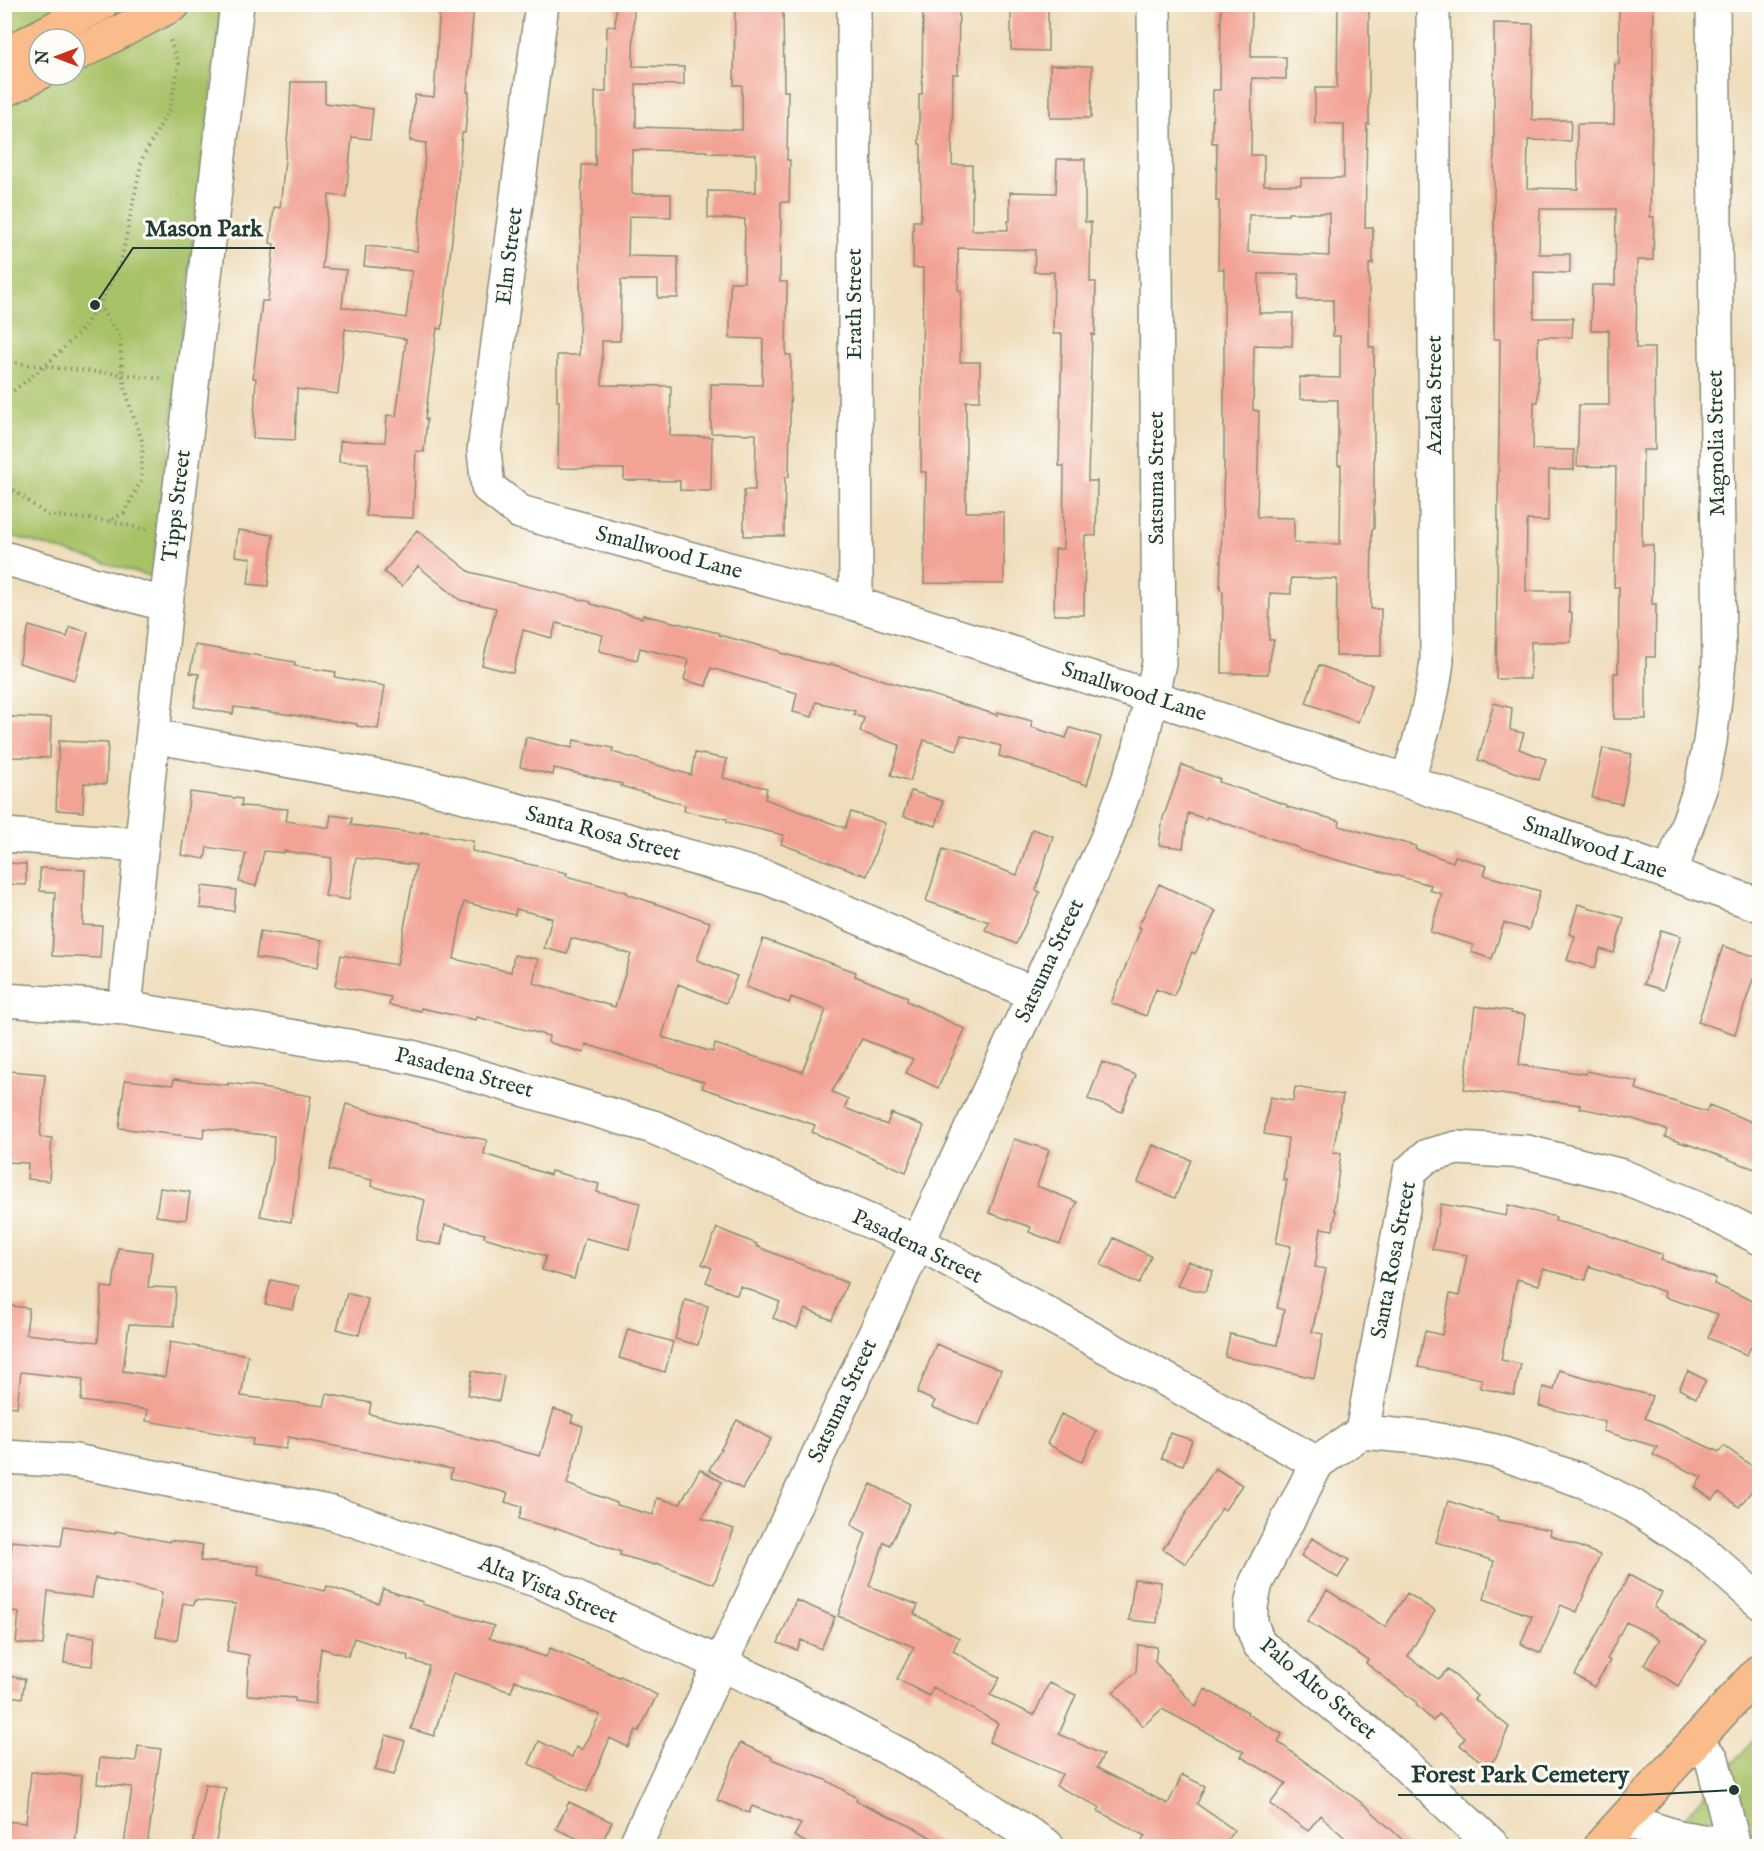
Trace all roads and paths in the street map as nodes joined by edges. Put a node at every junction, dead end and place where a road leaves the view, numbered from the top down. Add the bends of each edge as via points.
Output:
1 (11, 4) edge
2 (101, 4) edge
3 (237, 4) edge
4 (542, 4) edge
5 (854, 4) edge
6 (1154, 4) edge
7 (1433, 4) edge
8 (1713, 4) edge
9 (168, 7) edge
10 (4, 10) edge
11 (87, 49) edge
12 (4, 55) edge
13 (27, 79) edge
14 (4, 91) edge
15 (99, 306) junction
16 (4, 362) edge
17 (44, 367) junction
18 (122, 374) junction
19 (192, 383) junction
20 (4, 398) edge
21 (4, 483) edge
22 (504, 500) joint
23 (110, 521) junction
24 (173, 545) junction
25 (4, 558) edge
26 (856, 604) junction
27 (166, 605) junction
28 (1152, 698) junction
29 (153, 736) junction
30 (1407, 781) junction
31 (4, 836) edge
32 (142, 845) junction
33 (1670, 874) junction
34 (1760, 906) edge
35 (1034, 994) junction
36 (4, 1000) edge
37 (126, 1008) junction
38 (1760, 1238) edge
39 (917, 1242) junction
40 (1362, 1432) junction
41 (4, 1456) edge
42 (1317, 1463) junction
43 (1760, 1602) edge
44 (721, 1665) junction
45 (1760, 1670) edge
46 (1694, 1743) junction
47 (1624, 1820) junction
48 (635, 1846) edge
49 (1047, 1846) edge
50 (1493, 1846) edge
51 (1600, 1846) edge
52 (1734, 1846) edge

1 - 10 path
2 - 12 main road
3 - 19 street, Tipps Street
4 - 22 street, Elm Street via 484,451 488,486
5 - 26 street, Erath Street
6 - 28 street, Satsuma Street via 1159,663
7 - 30 street, Azalea Street via 1437,661 1428,717
8 - 33 street, Magnolia Street via 1719,663 1701,786
9 - 11 main road
9 - 15 path via 168,33 179,64 170,108 142,159 121,261
13 - 14 main road
15 - 17 path via 79,333
15 - 18 path via 120,336
16 - 17 path
17 - 18 path
17 - 20 path
18 - 19 path
18 - 23 path via 143,443 141,481 124,513
19 - 24 street, Tipps Street
21 - 23 path via 47,516
22 - 26 street, Smallwood Lane via 520,512
23 - 24 path via 152,532
24 - 27 street, Tipps Street
25 - 27 street
26 - 28 street, Smallwood Lane
27 - 29 street, Tipps Street
28 - 30 street, Smallwood Lane
28 - 35 street, Satsuma Street via 1139,751 1106,841
29 - 32 street, Tipps Street
29 - 35 street, Santa Rosa Street via 428,786 768,878
30 - 33 street, Smallwood Lane
31 - 32 street
32 - 37 street, Tipps Street
33 - 34 street, Smallwood Lane
35 - 39 street, Satsuma Street
36 - 37 street, Pasadena Street
37 - 39 street, Pasadena Street via 412,1057 653,1126
38 - 40 street, Santa Rosa Street via 1622,1176 1527,1152 1456,1148 1427,1156 1410,1171
39 - 42 street, Pasadena Street
39 - 44 street, Satsuma Street
40 - 42 street
40 - 43 street via 1428,1438 1495,1451 1586,1482 1633,1506 1701,1550
41 - 44 street, Alta Vista Street via 75,1461 332,1513 539,1581
42 - 50 street, Palo Alto Street via 1256,1583 1251,1623 1259,1644 1386,1747
44 - 48 street, Satsuma Street
44 - 49 street, Alta Vista Street via 927,1769
45 - 46 main road
46 - 47 main road
46 - 52 street via 1712,1759
47 - 51 main road
47 - 52 street via 1678,1837

